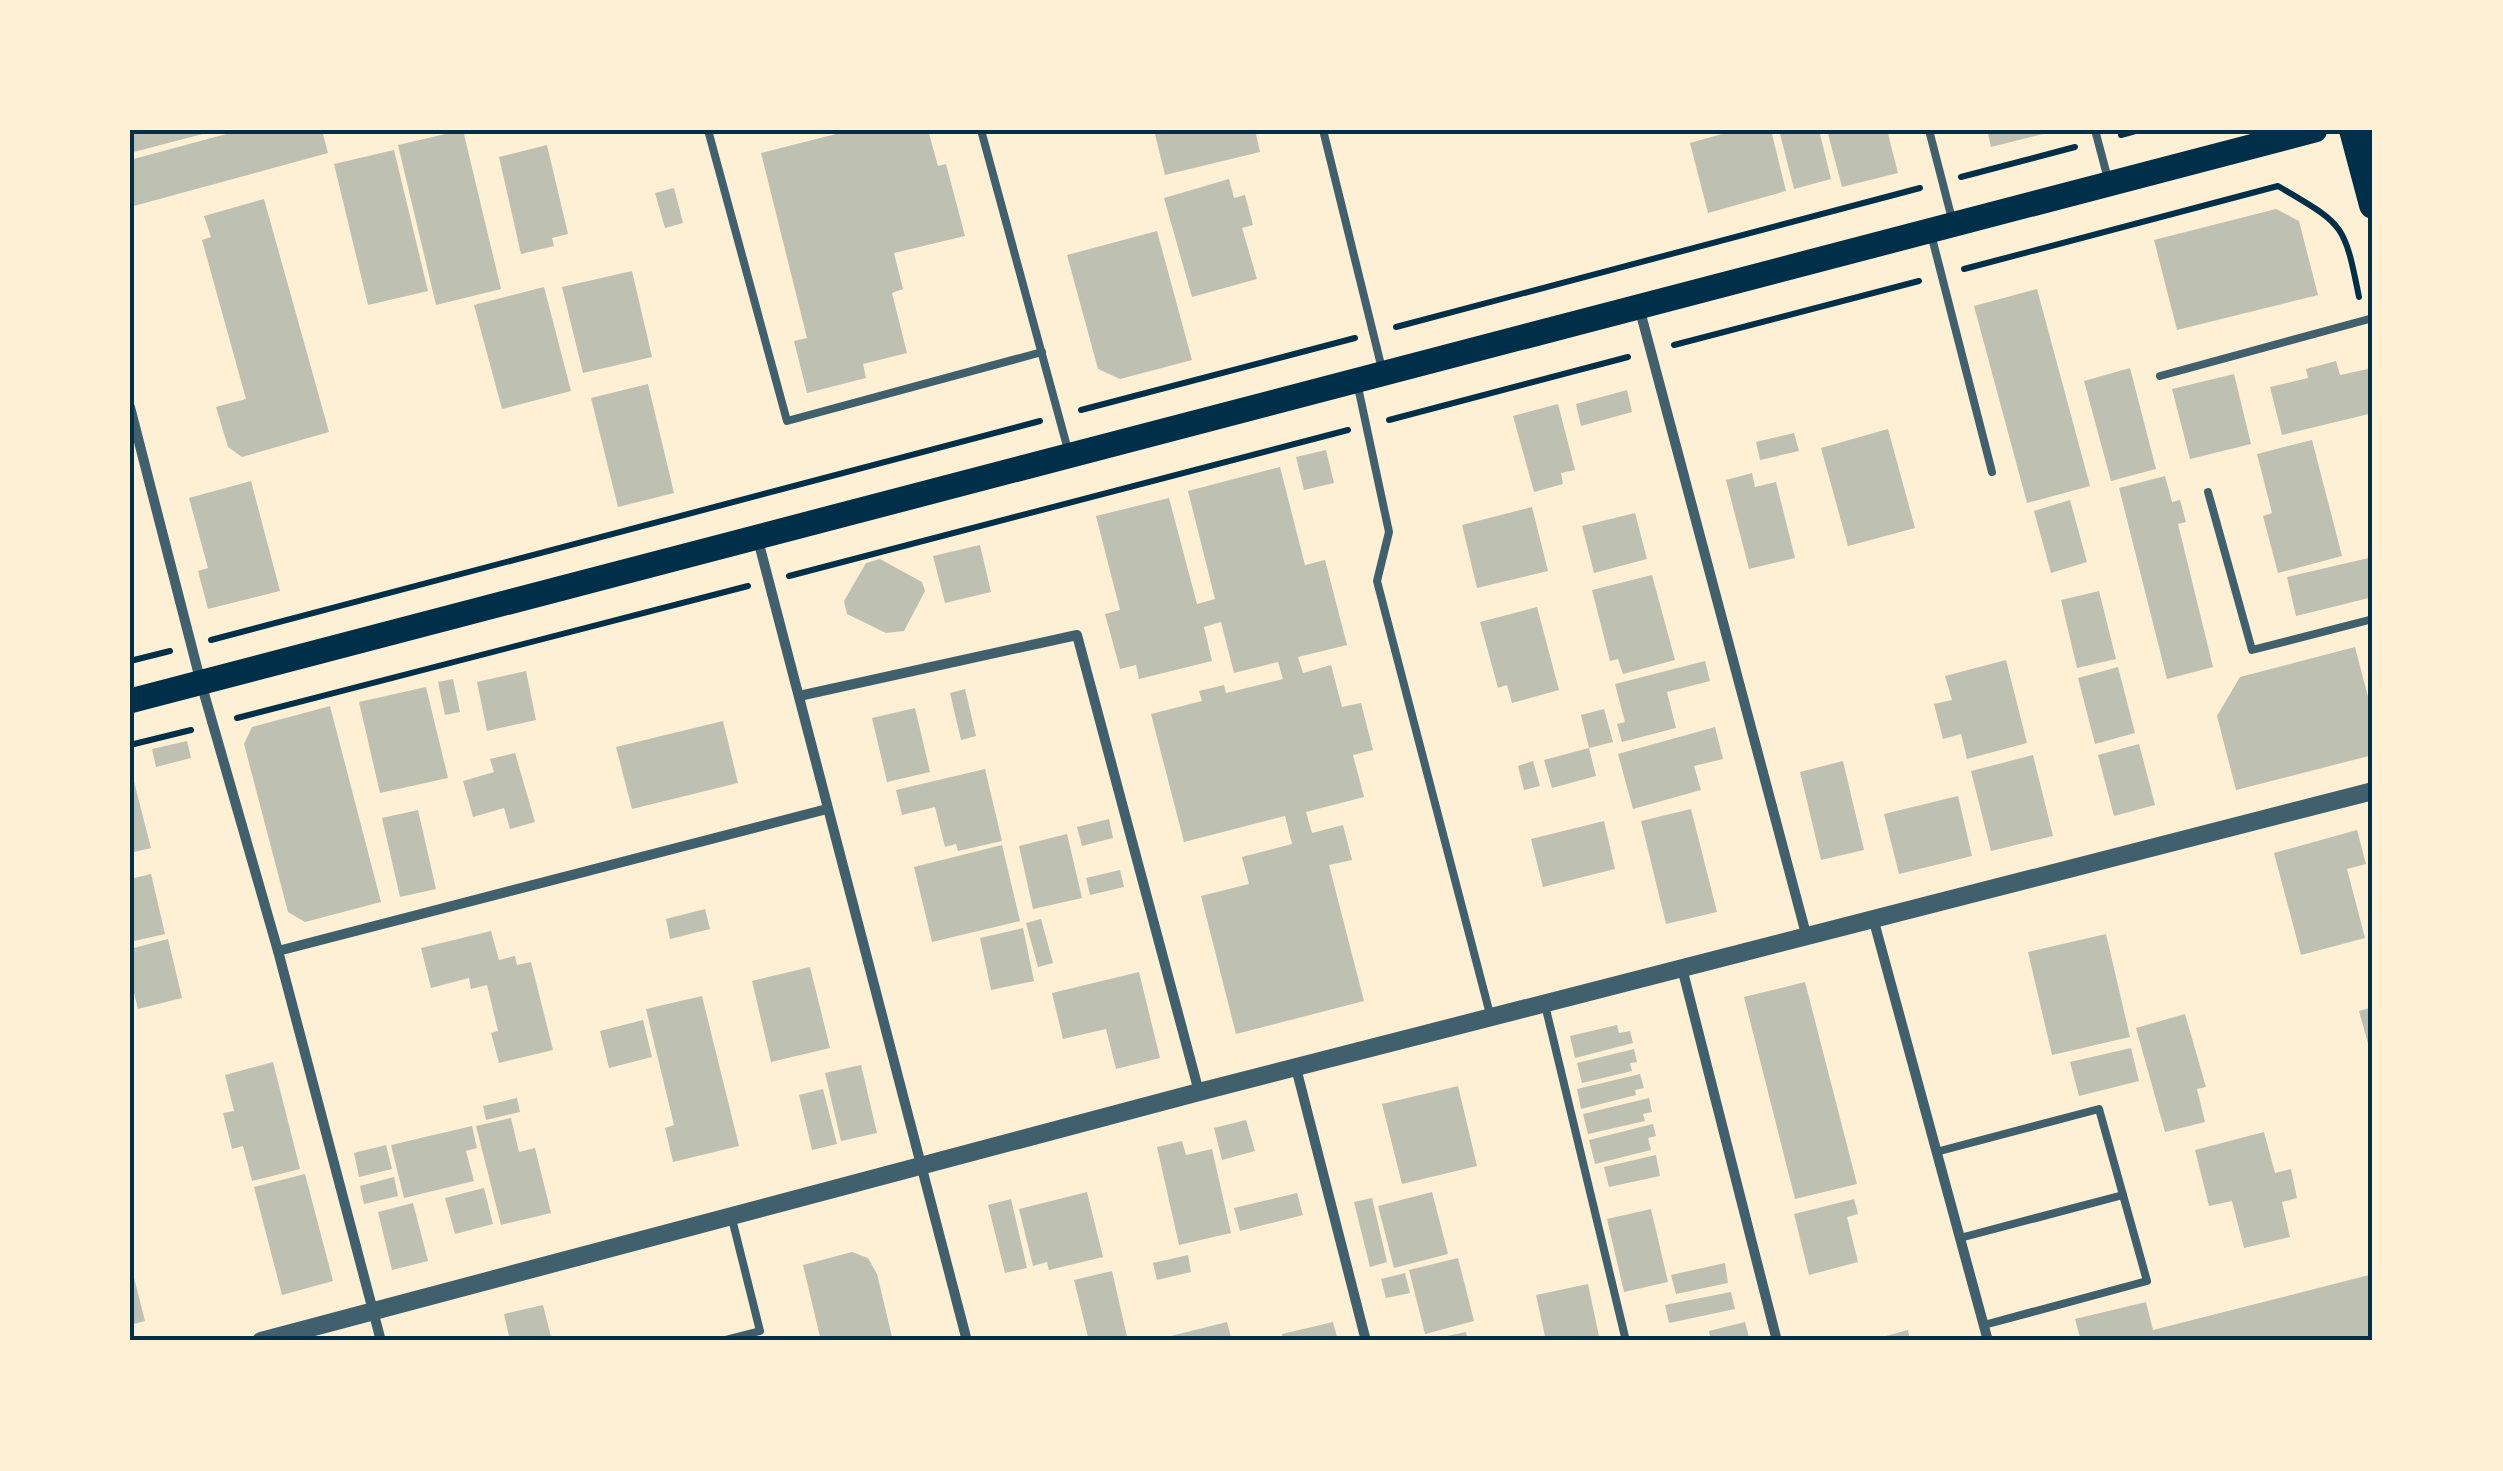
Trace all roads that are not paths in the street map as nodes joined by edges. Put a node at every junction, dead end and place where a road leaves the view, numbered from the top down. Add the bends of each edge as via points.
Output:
1 (708, 130) edge
2 (982, 130) edge
3 (1322, 130) edge
4 (1929, 130) edge
5 (2094, 130) edge
6 (2316, 130) edge
7 (2352, 130) edge
8 (2109, 184) junction
9 (2373, 205) edge
10 (1942, 228) junction
11 (1639, 306) junction
12 (2369, 320) edge
13 (1042, 352) junction
14 (1383, 373) junction
15 (2160, 376) dead end
16 (1356, 380) junction
17 (130, 407) edge
18 (1070, 454) junction
19 (1992, 472) dead end
20 (2208, 492) dead end
21 (758, 538) junction
22 (2373, 620) edge
23 (201, 683) junction
24 (800, 696) junction
25 (130, 701) edge
26 (2373, 791) edge
27 (827, 809) junction
28 (1872, 918) junction
29 (1806, 934) junction
30 (278, 951) junction
31 (1682, 968) junction
32 (1544, 1004) junction
33 (1491, 1018) junction
34 (1296, 1068) junction
35 (1199, 1092) junction
36 (1936, 1152) junction
37 (920, 1166) junction
38 (2123, 1195) junction
39 (731, 1217) junction
40 (1960, 1238) junction
41 (374, 1313) junction
42 (1984, 1325) junction
43 (261, 1341) edge
44 (381, 1341) edge
45 (721, 1341) edge
46 (967, 1341) edge
47 (1366, 1341) edge
48 (1626, 1341) edge
49 (1777, 1341) edge
50 (1988, 1341) edge

1 - 13 lane via 787,421
2 - 13 lane
3 - 14 lane
4 - 10 lane via 1942,182
5 - 8 lane
6 - 8 main road
7 - 9 highway
8 - 10 main road
10 - 11 main road
10 - 19 lane via 1942,275
11 - 14 main road
11 - 29 street
12 - 15 lane
13 - 18 lane
14 - 16 main road
16 - 18 main road
16 - 33 lane via 1390,532 1377,582
17 - 23 street
18 - 21 main road
20 - 22 lane via 2252,650
21 - 23 main road
21 - 24 street
23 - 25 main road
23 - 30 street
24 - 27 street
24 - 35 street via 1076,635
26 - 28 street
27 - 30 street
27 - 37 street
28 - 29 street
28 - 36 street
29 - 31 street
30 - 41 street
31 - 32 street
31 - 49 street
32 - 33 street
32 - 48 lane
33 - 34 street
34 - 35 street
34 - 47 street
35 - 37 street
36 - 38 lane via 2100,1109
36 - 40 street
37 - 39 street
37 - 46 street
38 - 40 lane
38 - 42 lane via 2147,1281
39 - 41 street
39 - 45 lane via 760,1331
40 - 42 street
41 - 43 street
41 - 44 street
42 - 50 street

